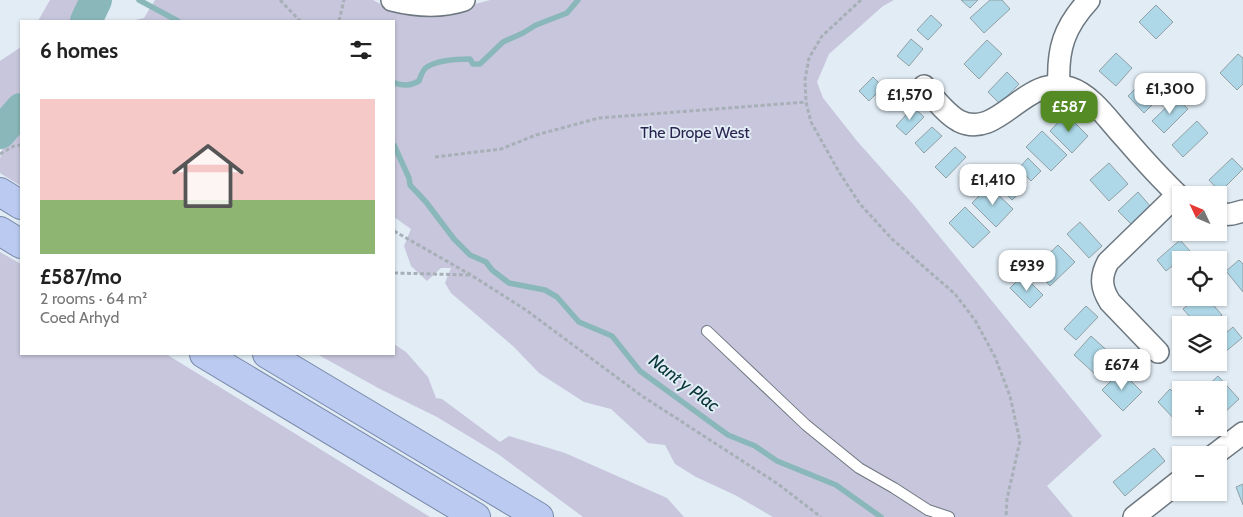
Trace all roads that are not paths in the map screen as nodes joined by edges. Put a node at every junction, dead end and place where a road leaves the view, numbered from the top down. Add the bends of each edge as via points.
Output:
1 (392, 0) edge
2 (464, 0) edge
3 (1089, 0) edge
4 (924, 86) dead end
5 (1059, 86) junction
6 (1172, 188) edge
7 (0, 192) edge
8 (1172, 203) edge
9 (20, 204) edge
10 (1243, 211) edge
11 (1228, 214) edge
12 (0, 231) edge
13 (20, 243) edge
14 (708, 331) dead end
15 (1158, 352) dead end
16 (206, 355) edge
17 (270, 355) edge
18 (1243, 433) edge
19 (1226, 446) edge
20 (1172, 487) edge
21 (476, 517) edge
22 (539, 517) edge
23 (949, 517) edge
24 (1134, 517) edge

1 - 2 street via 432,6
3 - 5 street via 1075,15 1066,34 1058,65
4 - 5 street via 946,111 969,124 983,124 997,118 1034,91
5 - 6 street via 1072,88 1094,104
7 - 9 highway
8 - 15 street via 1108,262 1103,272 1102,283 1110,302
10 - 11 street
12 - 13 highway
14 - 23 lane via 806,425 859,468 928,510
16 - 21 highway
17 - 22 highway
18 - 19 street
20 - 24 street

